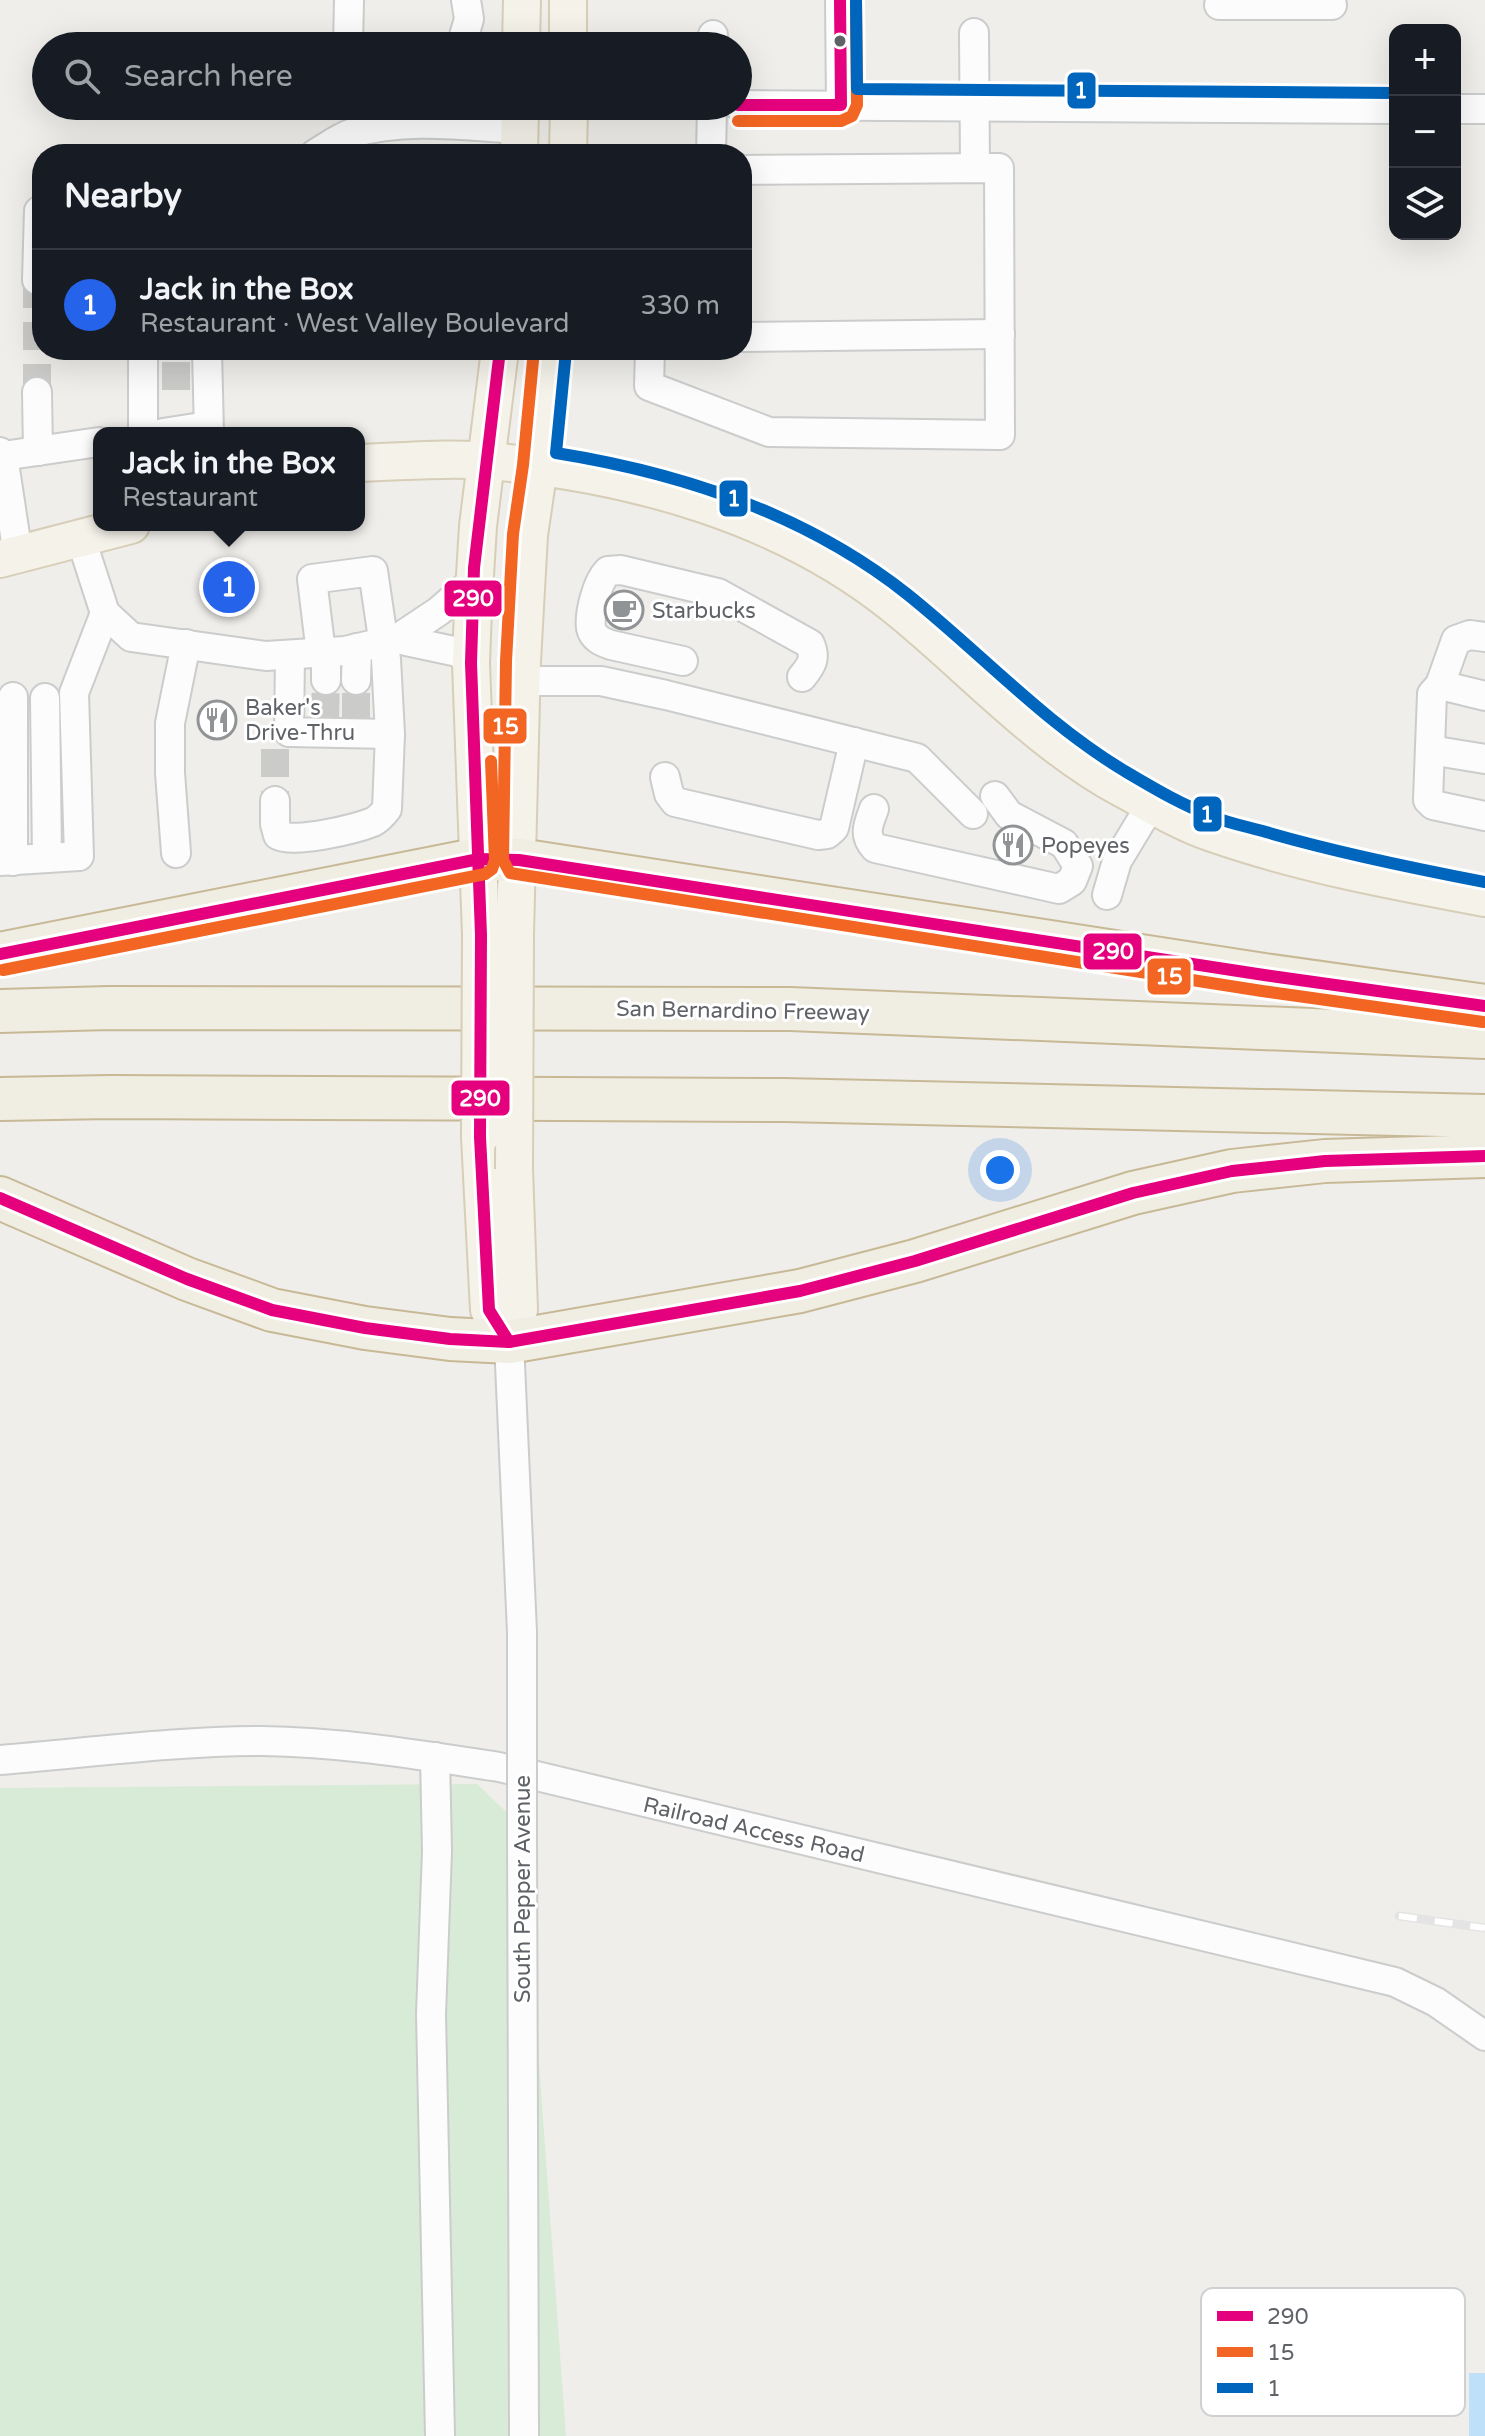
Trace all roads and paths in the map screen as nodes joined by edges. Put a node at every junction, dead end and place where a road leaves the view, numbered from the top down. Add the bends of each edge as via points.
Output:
1 (349, 0) edge
2 (466, 0) edge
3 (522, 0) edge
4 (568, 0) edge
5 (840, 0) edge
6 (1219, 5) dead end
7 (1332, 5) dead end
8 (348, 32) edge
9 (465, 32) edge
10 (521, 32) edge
11 (568, 32) edge
12 (974, 33) dead end
13 (752, 105) edge
14 (841, 105) junction
15 (974, 106) junction
16 (1389, 109) edge
17 (1461, 109) edge
18 (1485, 109) edge
19 (569, 120) edge
20 (712, 120) edge
21 (520, 130) edge
22 (333, 144) edge
23 (568, 144) edge
24 (711, 144) edge
25 (975, 168) junction
26 (752, 170) edge
27 (1000, 334) junction
28 (752, 337) edge
29 (499, 360) edge
30 (549, 360) edge
31 (650, 360) edge
32 (149, 367) edge
33 (204, 368) edge
34 (37, 392) tunnel mouth
35 (144, 427) edge
36 (208, 427) edge
37 (93, 443) edge
38 (38, 451) junction
39 (2, 454) edge
40 (488, 461) junction
41 (365, 463) edge
42 (539, 467) junction
43 (110, 531) edge
44 (81, 539) junction
45 (9, 557) edge
46 (474, 580) junction
47 (105, 613) junction
48 (1485, 637) edge
49 (379, 643) junction
50 (186, 644) junction
51 (290, 655) junction
52 (683, 661) dead end
53 (324, 662) junction
54 (471, 663) junction
55 (802, 677) dead end
56 (356, 680) tunnel mouth
57 (522, 681) junction
58 (1440, 685) junction
59 (1485, 696) edge
60 (6, 697) edge
61 (45, 698) junction
62 (74, 698) junction
63 (390, 734) junction
64 (854, 742) junction
65 (1430, 750) junction
66 (1485, 759) edge
67 (665, 777) dead end
68 (995, 796) dead end
69 (275, 801) tunnel mouth
70 (1152, 803) junction
71 (874, 809) dead end
72 (973, 814) dead end
73 (1485, 816) edge
74 (176, 853) dead end
75 (47, 858) junction
76 (499, 859) junction
77 (6, 861) edge
78 (1107, 895) dead end
79 (1485, 898) edge
80 (0, 954) edge
81 (1485, 1006) edge
82 (0, 1011) edge
83 (1485, 1037) edge
84 (0, 1099) edge
85 (1485, 1116) edge
86 (1485, 1156) edge
87 (0, 1198) edge
88 (509, 1342) junction
89 (435, 1757) junction
90 (0, 1760) edge
91 (1485, 2036) edge
92 (440, 2436) edge
93 (524, 2436) edge

1 - 8 street
2 - 9 street
3 - 10 main road
4 - 11 main road
5 - 14 street
6 - 7 street
12 - 15 street
13 - 14 street
14 - 15 street
15 - 16 street
15 - 25 street
17 - 18 street
19 - 23 main road
20 - 24 street
21 - 22 street via 391,126 351,134
25 - 26 street
25 - 27 street via 999,168
27 - 28 street
27 - 31 street via 1000,435 769,432 649,386
29 - 40 main road
30 - 42 main road
32 - 35 street
33 - 36 street
34 - 38 street
37 - 38 street
38 - 39 street
39 - 45 street
40 - 41 main road
40 - 42 main road
40 - 46 main road
42 - 57 main road via 529,535
42 - 70 main road via 645,486 743,519 831,560 892,603 1038,733
43 - 44 main road
44 - 45 main road
44 - 47 street
46 - 49 street via 439,611
46 - 54 main road
47 - 50 street via 131,637
47 - 62 street
48 - 58 street via 1456,640
49 - 53 street
49 - 53 street via 373,571 312,579
49 - 54 street via 458,652
49 - 56 street
49 - 63 street
50 - 51 street
50 - 74 street via 170,723
51 - 53 street
51 - 63 street via 282,740 325,727
52 - 55 street via 611,645 595,635 591,627 596,590 608,571 718,593 810,644 812,665
54 - 76 main road
57 - 64 street via 601,681
57 - 76 main road
58 - 59 street
58 - 65 street via 1432,694
60 - 61 street
60 - 77 street
61 - 62 street
61 - 75 street
62 - 75 street via 79,856
63 - 69 street via 387,809 375,821 283,838 275,824
64 - 67 street via 834,828 827,834 675,802
64 - 72 street via 917,758
65 - 66 street
65 - 73 street via 1428,800
68 - 71 street via 1009,815 1064,844 1078,866 1072,881 1059,889 875,848 866,828
70 - 78 street via 1117,861
70 - 79 main road via 1209,832 1301,859
75 - 77 street
76 - 80 highway
76 - 81 highway
76 - 88 main road, South Pepper Avenue, bridge via 498,1167 519,1310
82 - 83 highway, San Bernardino Freeway via 790,1009
84 - 85 highway via 784,1100
86 - 88 highway via 1325,1161 1232,1171 1133,1193 847,1280
87 - 88 highway via 272,1310 416,1335
88 - 93 street, South Pepper Avenue, bridge via 522,1632
89 - 90 street, Railroad Access Road via 265,1741
89 - 91 street, Railroad Access Road via 499,1767 1395,1982
89 - 92 street via 431,2014

